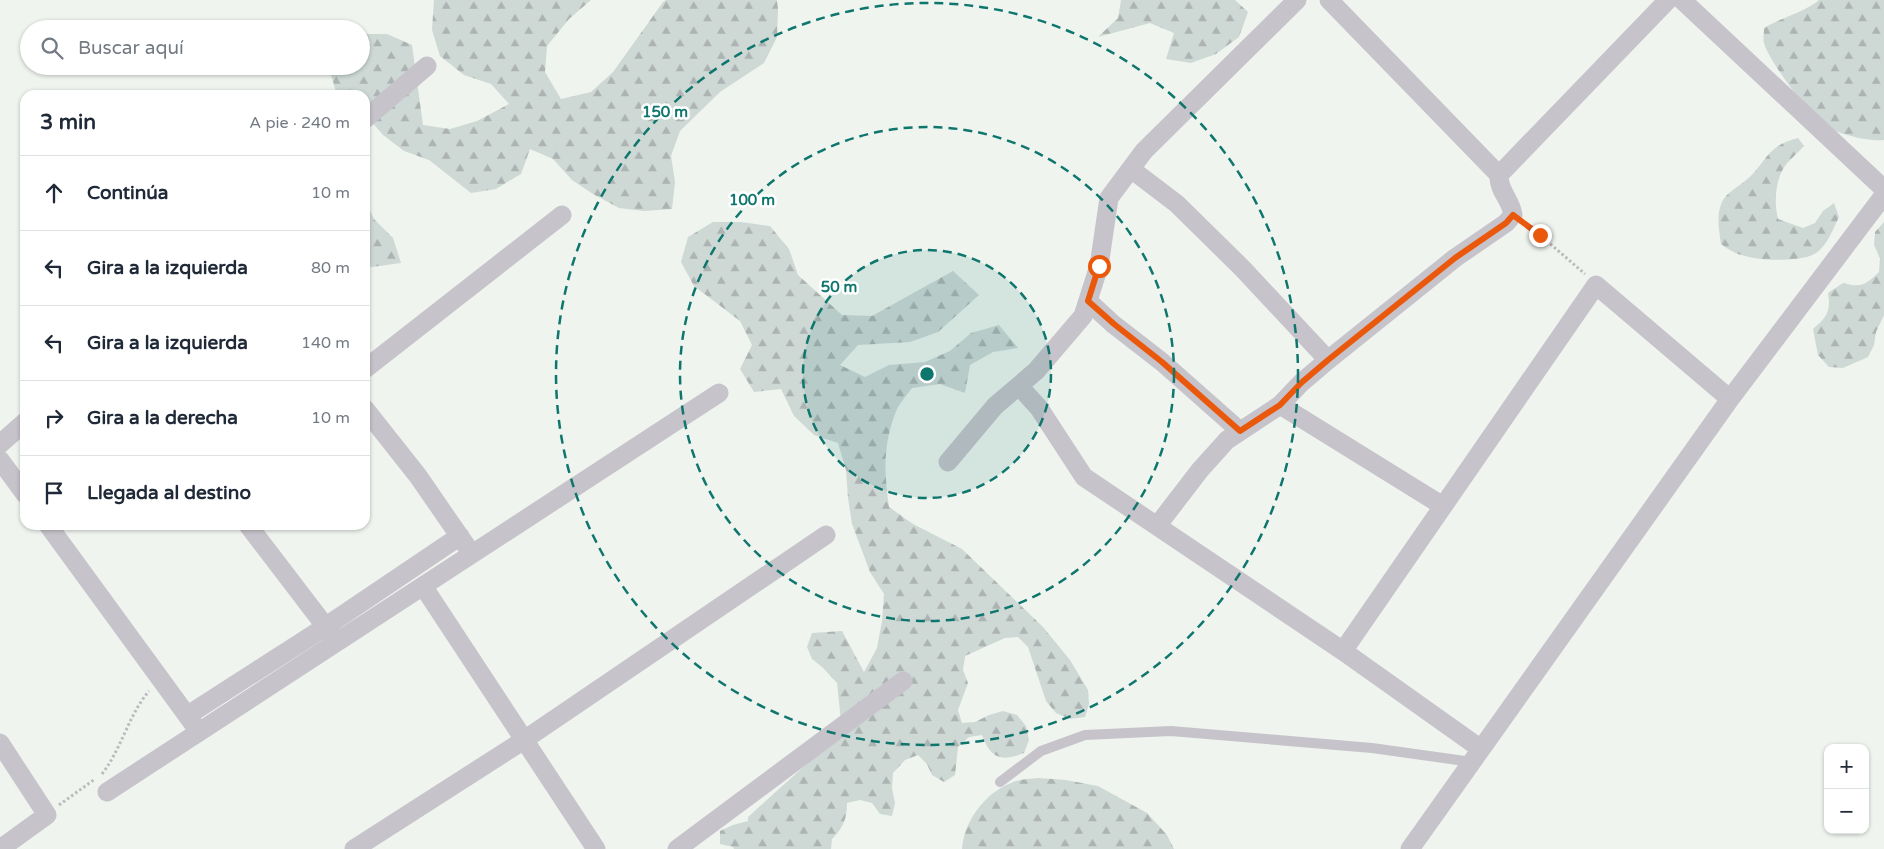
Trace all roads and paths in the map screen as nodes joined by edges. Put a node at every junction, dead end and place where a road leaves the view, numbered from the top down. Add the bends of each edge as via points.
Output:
1 (1297, 0) edge
2 (1329, 0) edge
3 (1668, 0) edge
4 (1682, 0) edge
5 (427, 66) dead end
6 (370, 115) edge
7 (1131, 169) junction
8 (1500, 175) junction
9 (1884, 189) edge
10 (1884, 195) edge
11 (1513, 215) junction
12 (562, 216) dead end
13 (1596, 285) junction
14 (1088, 301) junction
15 (1328, 360) junction
16 (370, 365) edge
17 (1019, 386) junction
18 (719, 393) dead end
19 (1730, 399) junction
20 (1280, 405) junction
21 (370, 415) edge
22 (20, 426) edge
23 (1240, 431) junction
24 (0, 444) edge
25 (0, 460) edge
26 (948, 462) dead end
27 (20, 487) edge
28 (1443, 506) junction
29 (1157, 526) junction
30 (52, 530) edge
31 (252, 530) edge
32 (826, 535) dead end
33 (460, 536) junction
34 (472, 554) junction
35 (423, 586) junction
36 (325, 627) junction
37 (337, 642) junction
38 (1343, 651) junction
39 (160, 678) junction
40 (903, 681) dead end
41 (188, 715) junction
42 (200, 732) junction
43 (524, 740) junction
44 (0, 743) edge
45 (1476, 756) junction
46 (1000, 782) dead end
47 (108, 792) dead end
48 (47, 815) junction
49 (0, 849) edge
50 (354, 849) edge
51 (596, 849) edge
52 (677, 849) edge
53 (1410, 849) edge

1 - 7 street via 1144,151
2 - 8 street
3 - 8 street
4 - 9 street
5 - 6 street
7 - 14 street via 1109,198 1099,266
7 - 15 street via 1177,204
8 - 11 street via 1499,185
10 - 19 street
11 - 13 path
11 - 15 street
12 - 16 street
13 - 19 street
13 - 28 street
14 - 17 street via 1083,316
14 - 23 street
15 - 20 street
17 - 26 street via 995,406
17 - 29 street via 1039,408 1084,477
18 - 34 street
19 - 45 street
20 - 23 street
20 - 28 street
21 - 33 street
22 - 24 street
23 - 29 street via 1227,440 1200,470
25 - 27 street
28 - 38 street
29 - 38 street
30 - 39 street
31 - 36 street
32 - 43 street
33 - 34 street
33 - 36 street
34 - 35 street
35 - 37 street
35 - 43 street
36 - 37 street
36 - 41 street
37 - 42 street
38 - 45 street
39 - 41 street
39 - 48 path via 138,704 103,773
40 - 52 street
41 - 42 street
42 - 47 street
43 - 50 street
43 - 51 street
44 - 48 street
45 - 46 lane via 1171,731 1085,735 1042,751
45 - 53 street
48 - 49 street

